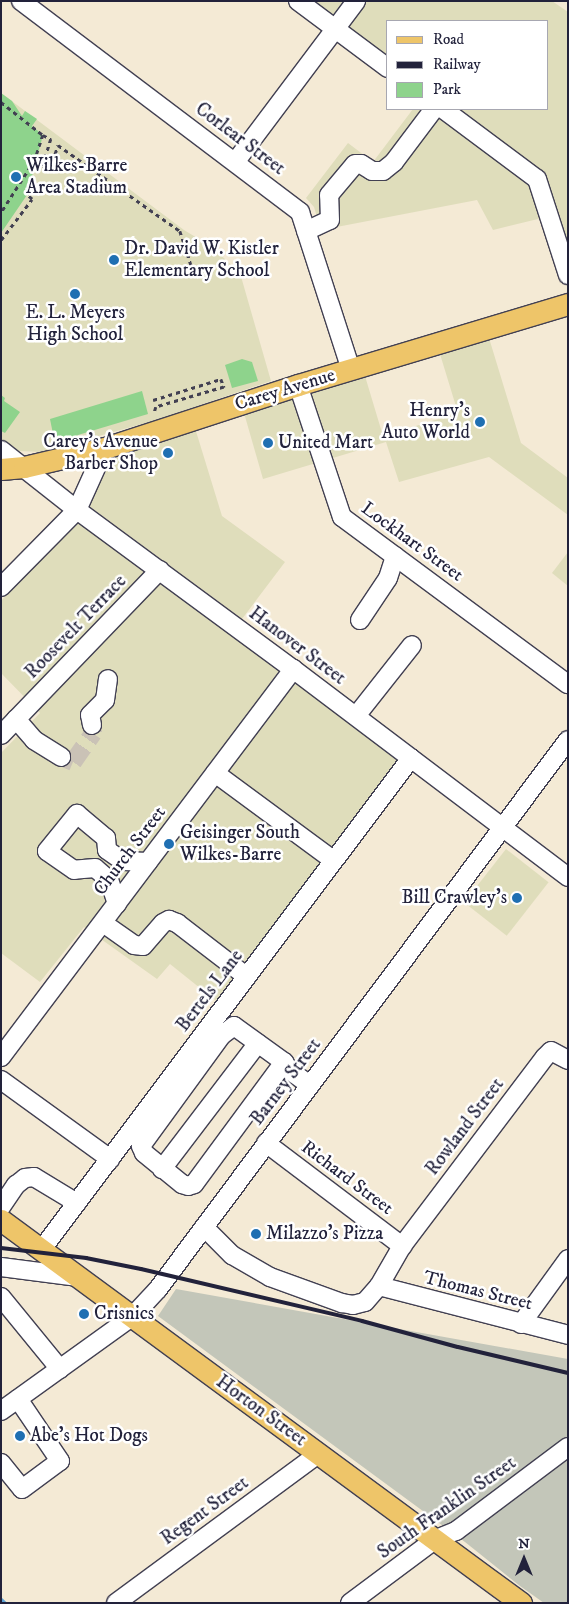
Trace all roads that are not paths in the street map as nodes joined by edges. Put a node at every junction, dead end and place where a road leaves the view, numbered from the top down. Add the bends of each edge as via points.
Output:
1 (21, 1) edge
2 (298, 1) edge
3 (356, 1) edge
4 (336, 29) junction
5 (386, 66) edge
6 (433, 110) edge
7 (444, 110) edge
8 (236, 162) junction
9 (306, 231) junction
10 (568, 275) edge
11 (568, 304) edge
12 (351, 370) junction
13 (298, 386) junction
14 (105, 448) junction
15 (1, 450) edge
16 (24, 467) junction
17 (1, 469) edge
18 (77, 510) junction
19 (395, 556) junction
20 (160, 570) junction
21 (1, 587) edge
22 (360, 620) dead end
23 (412, 645) dead end
24 (293, 669) junction
25 (108, 679) dead end
26 (568, 684) edge
27 (356, 716) junction
28 (16, 720) junction
29 (92, 725) tunnel mouth
30 (1, 735) edge
31 (568, 740) edge
32 (61, 757) dead end
33 (411, 758) junction
34 (215, 773) junction
35 (502, 828) junction
36 (334, 860) junction
37 (148, 862) junction
38 (568, 877) edge
39 (117, 904) junction
40 (103, 923) junction
41 (247, 977) junction
42 (258, 1043) junction
43 (1, 1057) edge
44 (568, 1060) edge
45 (284, 1062) junction
46 (1, 1080) edge
47 (313, 1081) junction
48 (266, 1143) junction
49 (110, 1159) junction
50 (162, 1169) junction
51 (77, 1203) junction
52 (1, 1207) edge
53 (1, 1220) edge
54 (204, 1228) junction
55 (402, 1246) junction
56 (42, 1250) junction
57 (568, 1259) edge
58 (1, 1267) edge
59 (78, 1277) junction
60 (379, 1286) junction
61 (1, 1297) edge
62 (132, 1317) junction
63 (521, 1324) junction
64 (568, 1335) edge
65 (60, 1369) junction
66 (18, 1399) junction
67 (1, 1411) edge
68 (568, 1448) edge
69 (318, 1454) junction
70 (1, 1463) edge
71 (436, 1538) junction
72 (116, 1603) edge
73 (350, 1603) edge
74 (521, 1603) edge

1 - 8 street, Corlear Street
2 - 4 street
3 - 4 street
4 - 5 street
4 - 8 street
6 - 9 street via 394,162 383,171 372,171 355,164 329,196 330,220
7 - 10 street via 537,180
8 - 9 street, Corlear Street via 300,212
9 - 12 street, Corlear Street
11 - 12 main road, Carey Avenue
12 - 13 main road, Carey Avenue
13 - 14 main road, Carey Avenue
13 - 19 street, Lockhart Street via 342,517
14 - 16 main road, Carey Avenue
14 - 18 street
15 - 16 street, Hanover Street
16 - 17 main road, Carey Avenue
16 - 18 street, Hanover Street
18 - 20 street, Hanover Street
18 - 21 street
19 - 22 street via 388,578
19 - 26 street, Lockhart Street
20 - 24 street, Hanover Street
20 - 28 street, Roosevelt Terrace
23 - 27 street
24 - 27 street, Hanover Street
24 - 34 street, Church Street
25 - 29 street via 105,700 90,715
27 - 33 street, Hanover Street
28 - 30 street, Roosevelt Terrace
28 - 32 street via 34,740
31 - 35 street, Barney Street
33 - 35 street, Hanover Street
33 - 36 street, Bertels Lane
34 - 36 street
34 - 37 street, Church Street
35 - 38 street, Hanover Street
35 - 47 street, Barney Street
36 - 41 street, Bertels Lane
37 - 39 street, Church Street
37 - 39 street via 123,861 107,850 106,838 76,814 47,851 74,870 95,868 109,880
39 - 40 street, Church Street
40 - 41 street via 134,945 143,946 163,923 169,920 177,923
40 - 43 street, Church Street
41 - 49 street, Bertels Lane
42 - 45 street
42 - 50 street
42 - 50 street via 234,1026 222,1035 141,1146 144,1153
44 - 55 street, Rowland Street via 551,1051 545,1057
45 - 47 street via 291,1062
45 - 50 street via 194,1184 182,1184
46 - 49 street
47 - 48 street, Barney Street
48 - 54 street, Barney Street
48 - 55 street, Richard Street
49 - 51 street, Bertels Lane
51 - 52 street via 34,1177 25,1178 16,1185
51 - 56 street, Bertels Lane
53 - 56 main road, Horton Street
54 - 60 street via 232,1254 270,1277 324,1297 353,1305 366,1302
54 - 62 street, Barney Street via 158,1290
55 - 60 street
56 - 59 main road, Horton Street
57 - 63 street
58 - 59 street
59 - 62 main road, Horton Street
60 - 63 street, Thomas Street
61 - 65 street
62 - 65 street, Barney Street
62 - 69 main road, Horton Street
63 - 64 street, Thomas Street
65 - 66 street, Barney Street
66 - 67 street, Barney Street
66 - 70 street via 60,1461 22,1490
68 - 71 street, South Franklin Street via 456,1531
69 - 71 main road, Horton Street
69 - 72 street, Regent Street
71 - 73 street, South Franklin Street
71 - 74 main road, Horton Street

